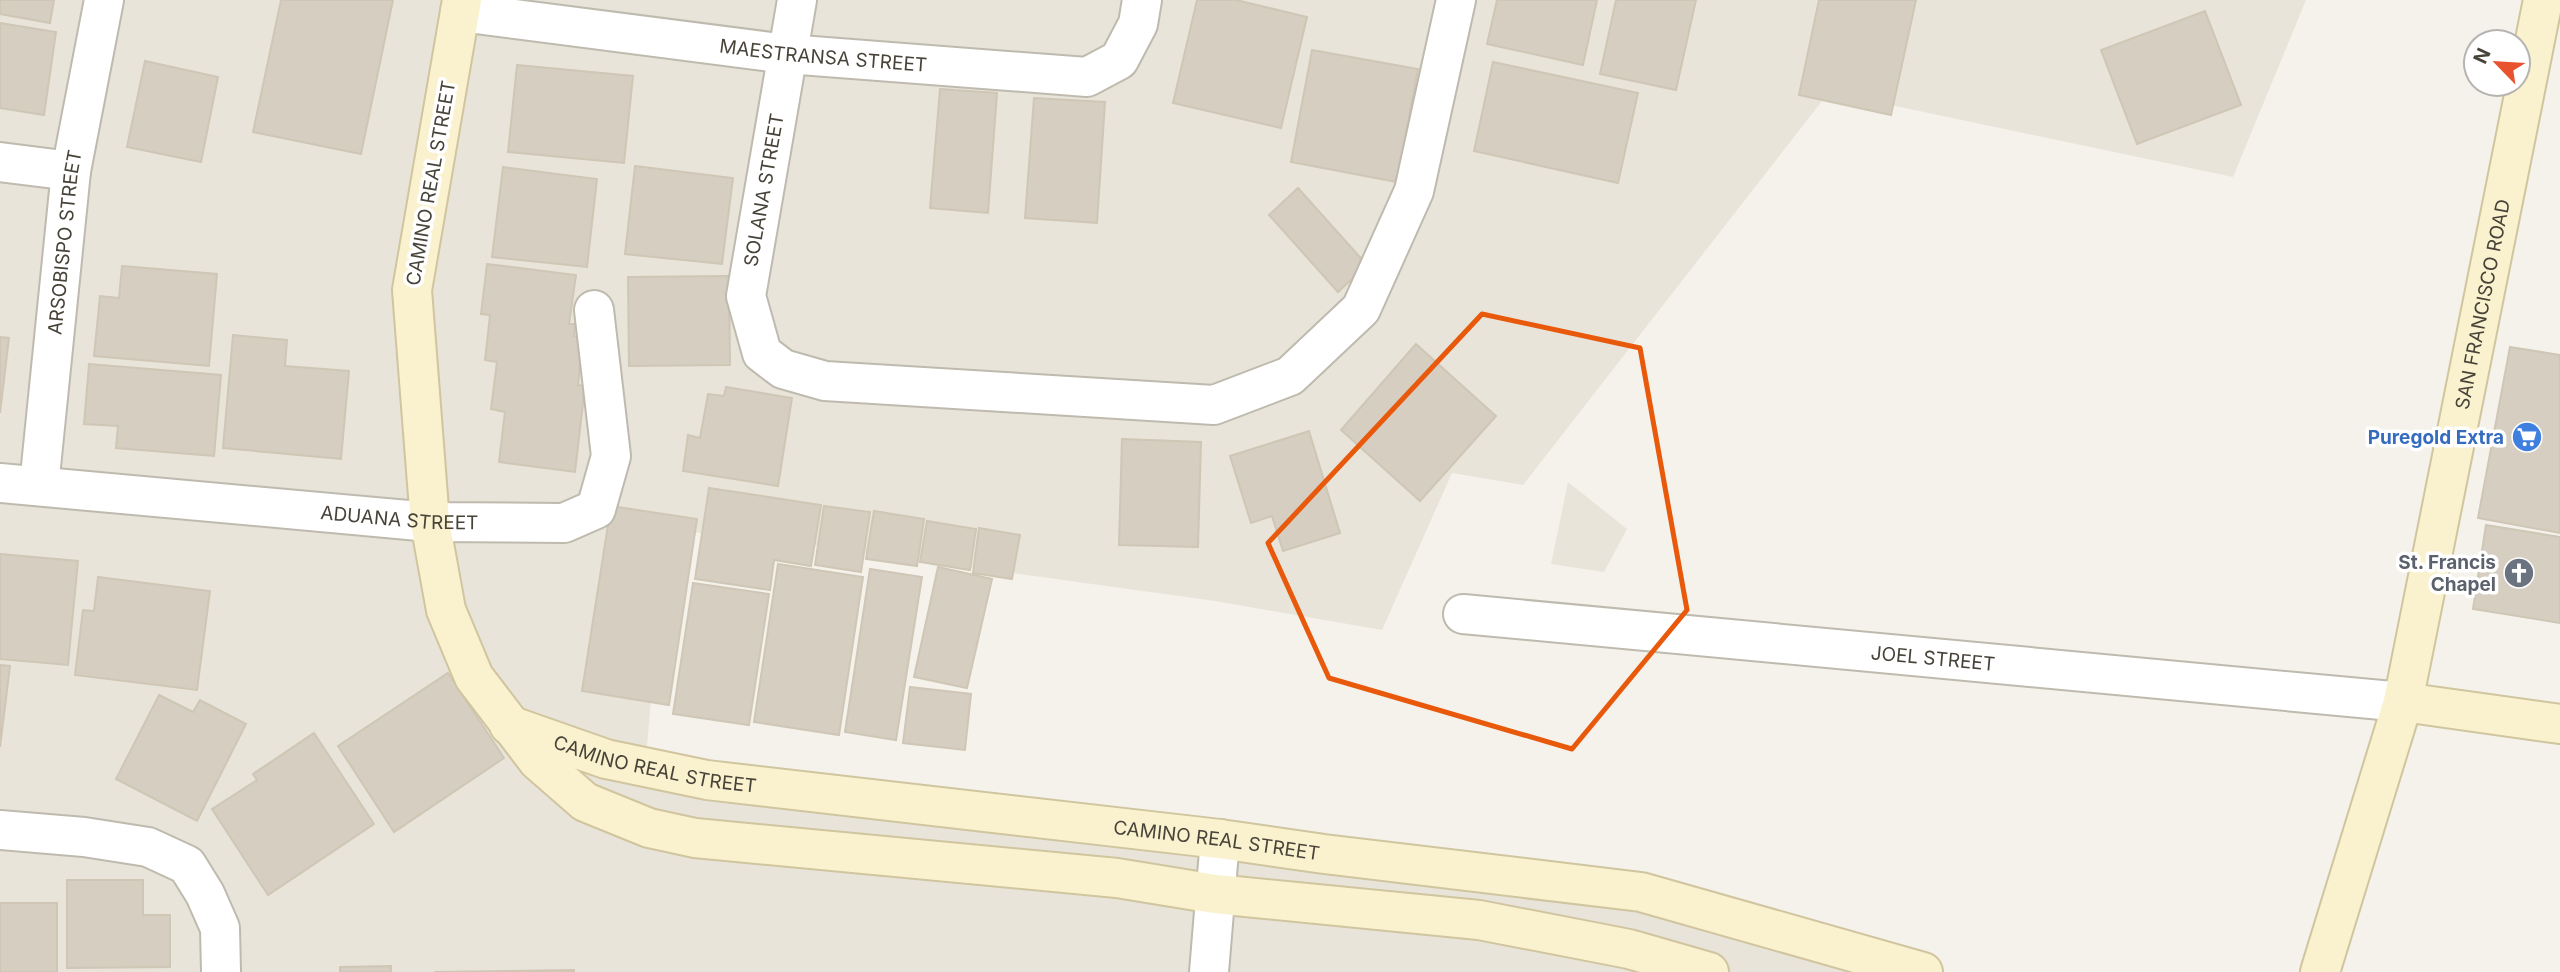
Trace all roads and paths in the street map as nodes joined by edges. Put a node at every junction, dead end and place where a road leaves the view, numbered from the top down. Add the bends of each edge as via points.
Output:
1 (104, 0) edge
2 (797, 0) edge
3 (1142, 0) edge
4 (1456, 0) edge
5 (2543, 0) edge
6 (461, 6) edge
7 (787, 54) junction
8 (0, 162) edge
9 (71, 171) junction
10 (594, 310) dead end
11 (0, 483) edge
12 (39, 486) junction
13 (430, 522) junction
14 (1463, 614) dead end
15 (2403, 702) junction
16 (2560, 724) edge
17 (509, 725) junction
18 (0, 830) edge
19 (1220, 839) junction
20 (1624, 890) junction
21 (1215, 894) junction
22 (1610, 945) junction
23 (221, 972) edge
24 (1209, 972) edge
25 (1709, 972) edge
26 (1923, 972) edge
27 (2320, 972) edge

1 - 9 street, ARSOBISPO STREET
2 - 7 street, SOLANA STREET
3 - 7 street, MAESTRANSA STREET via 1138,24 1119,60 1087,77
4 - 7 street, SOLANA STREET via 1414,191 1361,309 1290,376 1214,405 825,381 783,369 762,353 746,296
5 - 15 street, SAN FRANCISCO ROAD
6 - 7 street, MAESTRANSA STREET
6 - 13 street, CAMINO REAL STREET via 412,289
8 - 9 street
9 - 12 street, ARSOBISPO STREET
10 - 13 street, ADUANA STREET via 611,456 596,509 564,523
11 - 12 street, ADUANA STREET
12 - 13 street, ADUANA STREET
13 - 17 street, CAMINO REAL STREET via 446,610 474,677
14 - 15 street, JOEL STREET
15 - 16 street
15 - 27 street, SAN FRANCISCO ROAD
17 - 19 street, CAMINO REAL STREET via 606,759 707,780
17 - 21 street, CAMINO REAL STREET via 538,761 584,802 649,828 695,838 1117,878
18 - 23 street via 148,847 187,865 220,928
19 - 20 street, CAMINO REAL STREET
19 - 21 street
20 - 22 street
20 - 26 street, CAMINO REAL STREET
21 - 22 street, CAMINO REAL STREET via 1479,920
21 - 24 street
22 - 25 street, CAMINO REAL STREET

